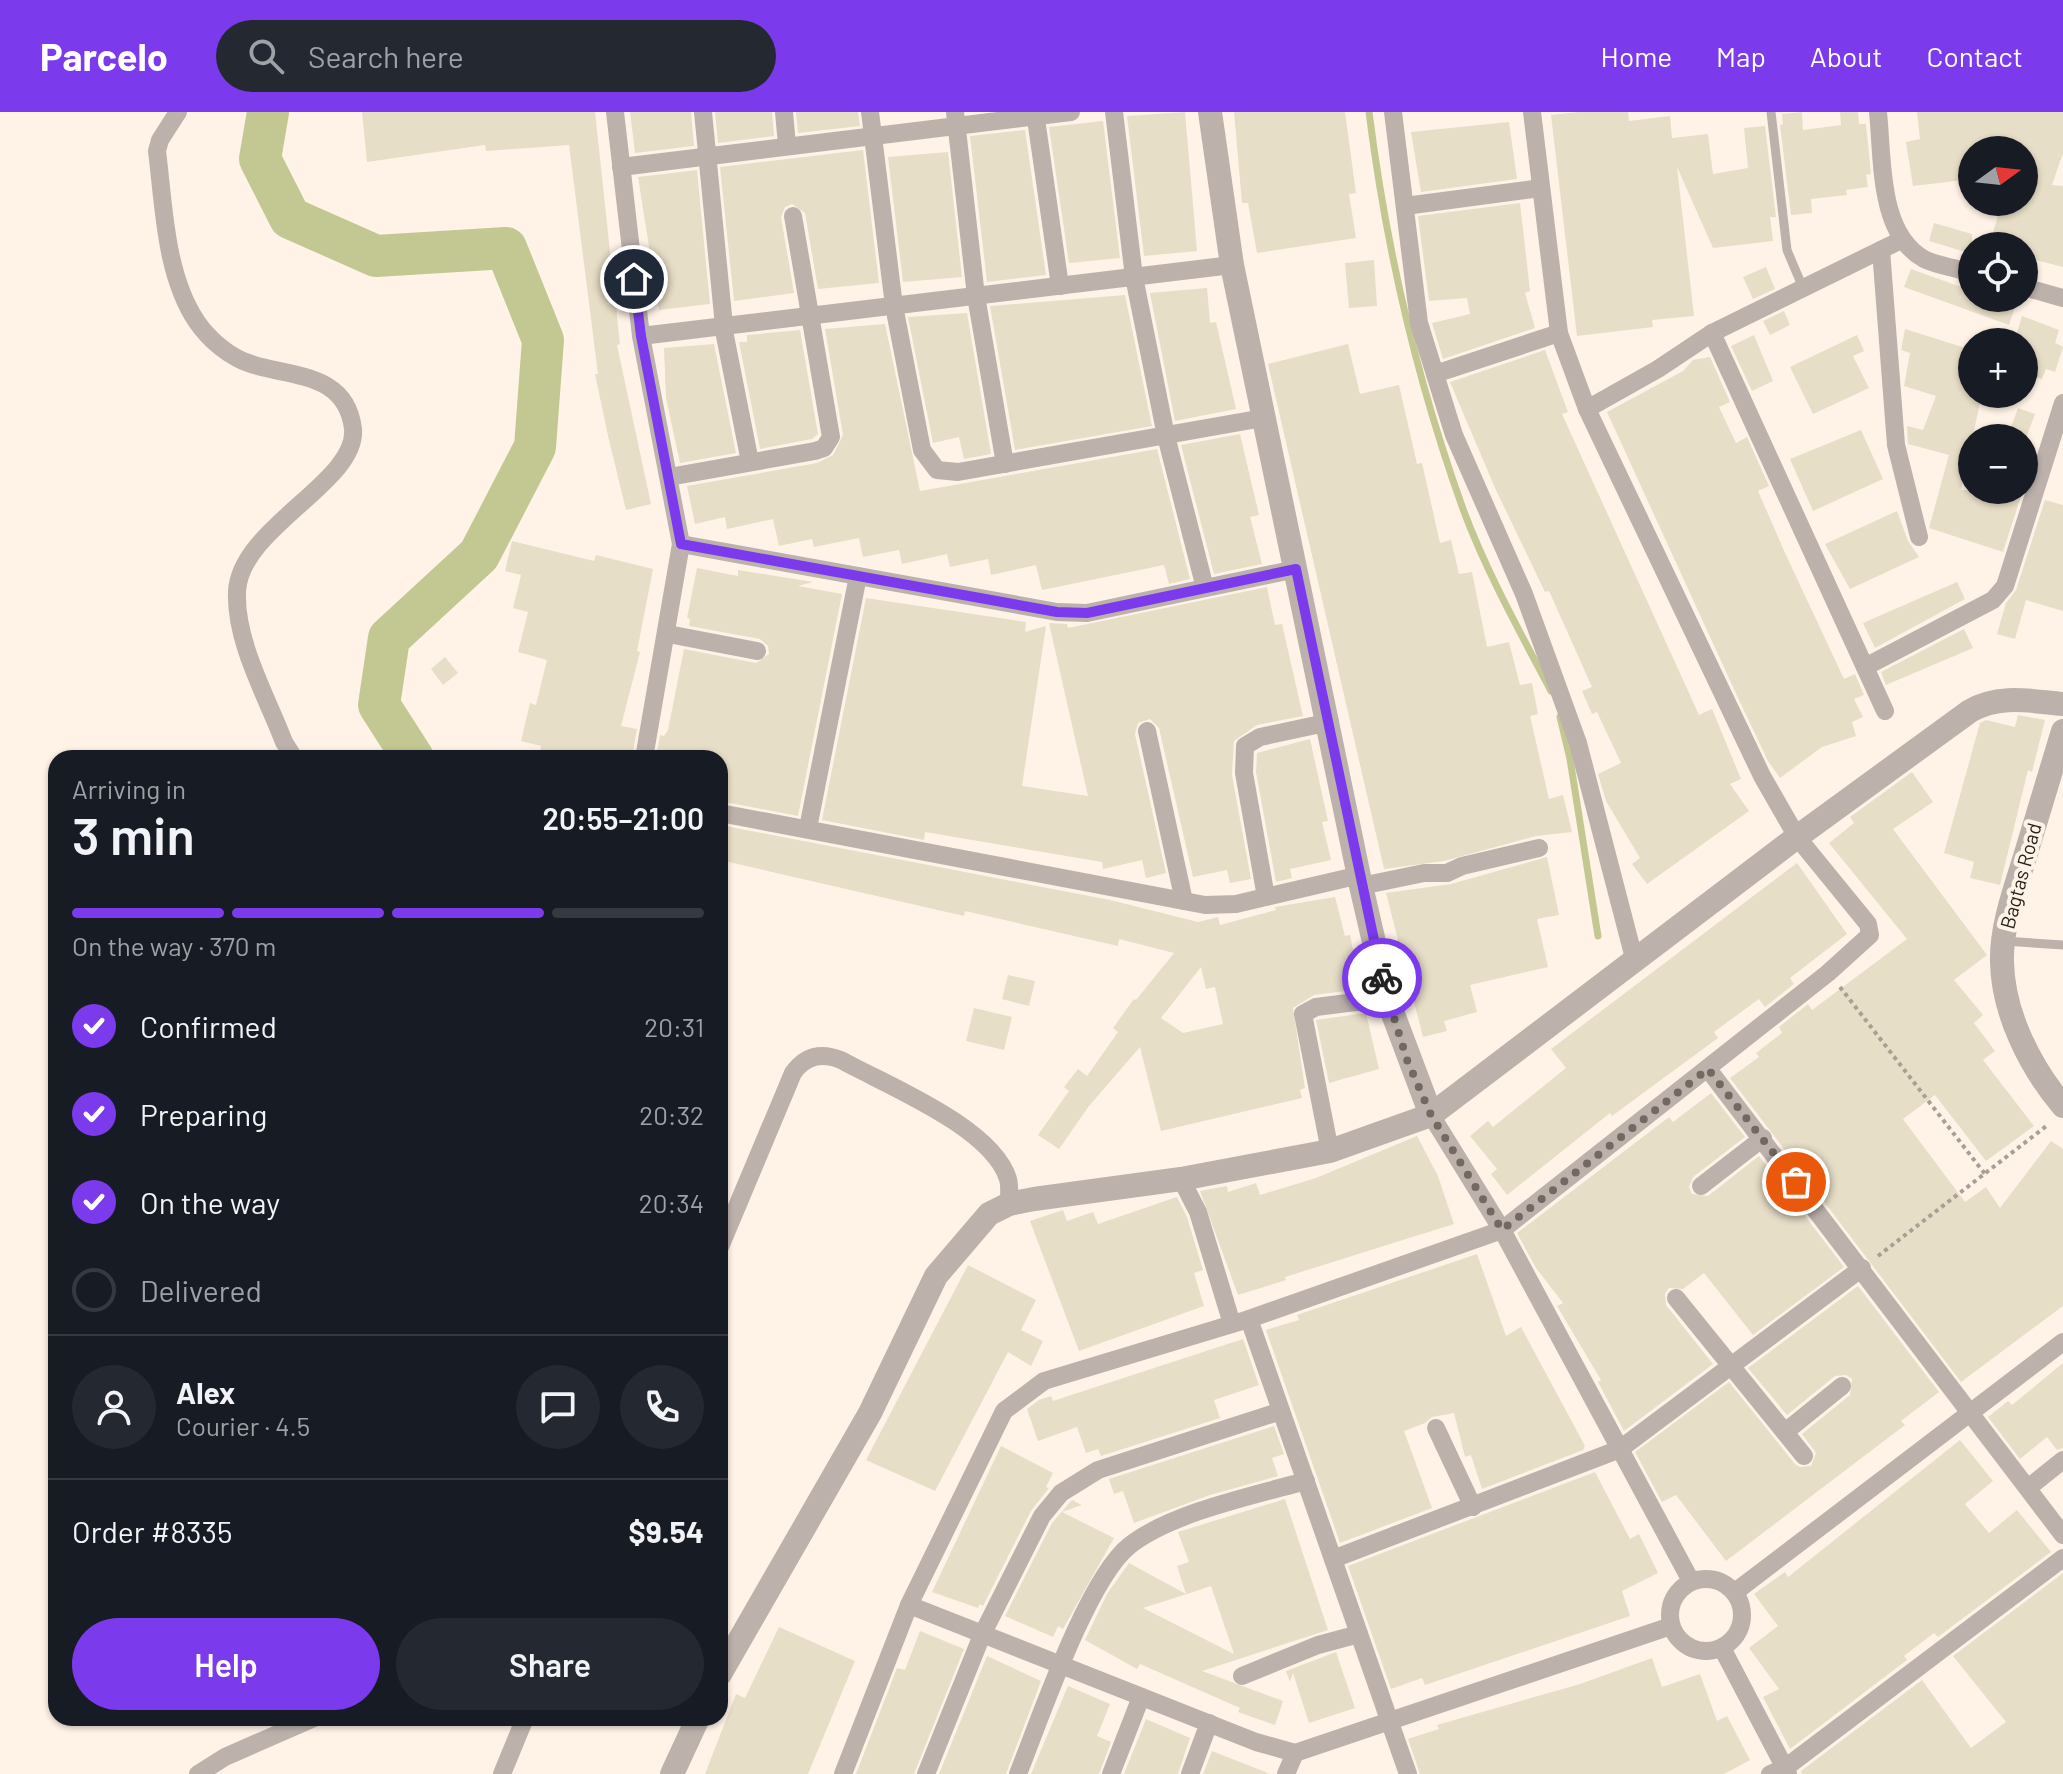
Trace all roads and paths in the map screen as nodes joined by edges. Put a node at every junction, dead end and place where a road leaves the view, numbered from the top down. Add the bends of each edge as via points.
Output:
1 (178, 112) edge
2 (615, 112) edge
3 (703, 112) edge
4 (784, 112) edge
5 (870, 112) edge
6 (1071, 112) edge
7 (1114, 112) edge
8 (1210, 112) edge
9 (1393, 112) edge
10 (1532, 112) edge
11 (1878, 112) edge
12 (1775, 113) edge
13 (1036, 114) edge
14 (956, 119) edge
15 (872, 136) junction
16 (787, 145) junction
17 (707, 156) junction
18 (621, 167) junction
19 (1541, 188) junction
20 (1405, 206) junction
21 (793, 216) dead end
22 (1901, 240) junction
23 (1881, 250) junction
24 (1232, 265) junction
25 (1958, 269) edge
26 (1134, 277) junction
27 (1060, 286) junction
28 (1803, 288) junction
29 (2038, 291) edge
30 (976, 296) junction
31 (2063, 298) edge
32 (894, 306) junction
33 (811, 316) junction
34 (724, 326) junction
35 (1559, 333) junction
36 (1712, 333) junction
37 (641, 336) junction
38 (1435, 374) junction
39 (2063, 403) edge
40 (1587, 409) junction
41 (1263, 418) junction
42 (1166, 436) junction
43 (750, 462) junction
44 (1005, 464) junction
45 (669, 477) junction
46 (1919, 537) dead end
47 (681, 544) junction
48 (1296, 569) junction
49 (858, 576) junction
50 (1205, 588) junction
51 (668, 634) junction
52 (757, 651) dead end
53 (1865, 667) junction
54 (2063, 704) edge
55 (1885, 711) dead end
56 (1330, 722) junction
57 (1147, 731) dead end
58 (2063, 731) edge
59 (289, 750) edge
60 (646, 750) edge
61 (728, 814) edge
62 (808, 828) junction
63 (1797, 837) junction
64 (1539, 848) dead end
65 (1361, 881) junction
66 (1266, 897) junction
67 (1184, 901) junction
68 (2004, 941) junction
69 (2063, 945) edge
70 (1635, 962) junction
71 (1828, 973) junction
72 (1387, 998) junction
73 (1708, 1069) junction
74 (2057, 1114) edge
75 (1431, 1115) junction
76 (1763, 1138) junction
77 (1330, 1151) junction
78 (1985, 1174) junction
79 (1181, 1179) junction
80 (1701, 1186) dead end
81 (1009, 1204) junction
82 (728, 1228) edge
83 (1502, 1230) junction
84 (1862, 1268) junction
85 (1676, 1298) dead end
86 (1240, 1322) junction
87 (2063, 1342) edge
88 (1730, 1366) junction
89 (1842, 1386) dead end
90 (1281, 1411) junction
91 (1972, 1414) junction
92 (1436, 1428) dead end
93 (1785, 1432) junction
94 (1620, 1449) junction
95 (1804, 1456) dead end
96 (2063, 1460) edge
97 (1306, 1481) junction
98 (2028, 1488) junction
99 (1473, 1507) junction
100 (2063, 1535) edge
101 (2063, 1558) edge
102 (1333, 1559) junction
103 (1691, 1581) junction
104 (1735, 1592) junction
105 (909, 1605) junction
106 (1671, 1626) junction
107 (1359, 1634) junction
108 (982, 1635) junction
109 (1722, 1648) junction
110 (728, 1660) edge
111 (1061, 1665) junction
112 (1242, 1676) dead end
113 (1141, 1697) junction
114 (1209, 1723) junction
115 (1390, 1723) junction
116 (296, 1726) edge
117 (522, 1726) edge
118 (694, 1726) edge
119 (1295, 1753) junction
120 (1781, 1772) edge
121 (198, 1774) edge
122 (502, 1774) edge
123 (672, 1774) edge
124 (843, 1774) edge
125 (926, 1774) edge
126 (1018, 1774) edge
127 (1111, 1774) edge
128 (1190, 1774) edge
129 (1286, 1774) edge
130 (1408, 1774) edge

1 - 59 street via 157,151 180,289 197,321 219,347 244,361 321,381 349,412 353,432 348,456 255,547 237,591 243,635
2 - 18 street
3 - 17 street
4 - 16 street
5 - 15 street
6 - 13 street
7 - 26 street
8 - 24 street
9 - 20 street
10 - 19 street
11 - 22 street via 1889,206
12 - 28 lane via 1787,250
13 - 14 street
13 - 27 street
14 - 15 street
14 - 30 street
15 - 16 street
15 - 32 street
16 - 17 street
17 - 18 street
17 - 34 street
18 - 37 street
19 - 20 street
19 - 35 street
20 - 38 street via 1419,323
21 - 33 street
22 - 23 street
22 - 25 street via 1926,260
23 - 28 street
23 - 46 street via 1896,445
24 - 26 street
24 - 41 street
26 - 27 street
26 - 42 street
27 - 30 street
28 - 36 street
29 - 31 street
30 - 32 street
30 - 44 street
32 - 33 street
32 - 44 street via 927,462 937,470 958,472
33 - 34 street
33 - 43 street via 831,437 824,448
34 - 37 street
34 - 43 street
35 - 38 street
35 - 40 street
36 - 40 street
36 - 53 street
37 - 45 street
38 - 70 street via 1454,435 1524,594 1578,743
39 - 53 street via 2005,586 1993,600
40 - 63 street via 1762,776
41 - 42 street
41 - 48 street
42 - 44 street
42 - 50 street
43 - 45 street
45 - 47 street
47 - 49 street
47 - 51 street
48 - 50 street
48 - 56 street
49 - 50 street via 1057,612 1087,613
49 - 62 street
51 - 52 street
51 - 60 street
53 - 55 street
54 - 63 street via 2004,699 1985,703
56 - 65 street
56 - 66 street via 1260,737 1245,746 1244,773
57 - 67 street
58 - 68 street, Bagtas Road
61 - 62 street
62 - 67 street
63 - 70 street
63 - 71 street via 1868,924 1870,935 1863,945
64 - 65 street via 1447,873
65 - 66 street
65 - 72 street
66 - 67 street via 1236,904
68 - 69 lane
68 - 74 street, Bagtas Road via 2001,959 2011,1011
70 - 75 street
71 - 73 street
71 - 78 path
72 - 75 street
72 - 77 street via 1316,1007 1303,1014
73 - 76 street
73 - 83 street
74 - 78 path
75 - 77 street
75 - 83 street
76 - 80 street
76 - 84 street
77 - 79 street
78 - 84 path
79 - 81 street
79 - 86 street
81 - 82 street via 1008,1178 993,1154 963,1127 841,1060 818,1056 802,1060 793,1073
81 - 110 street via 978,1224 936,1276 870,1413
83 - 86 street
83 - 94 street
84 - 88 street
84 - 91 street
85 - 88 street
86 - 90 street
86 - 105 street via 1044,1381 1020,1396 1004,1411
87 - 91 street
88 - 93 street
88 - 94 street
89 - 93 street
90 - 97 street
90 - 108 street via 1078,1479 1042,1516
91 - 98 street
91 - 104 street
92 - 99 street
93 - 95 street
94 - 99 street
94 - 103 street
96 - 98 street
97 - 102 street
97 - 111 street via 1168,1524 1131,1544 1115,1559
98 - 100 street
99 - 102 street
101 - 120 street
102 - 107 street
103 - 104 street via 1715,1579
103 - 106 street via 1671,1605
104 - 109 street via 1741,1623
105 - 108 street
105 - 124 street
106 - 109 street via 1686,1646
106 - 115 street
107 - 112 street
107 - 115 street
108 - 111 street
108 - 125 street
109 - 120 street
111 - 113 street
111 - 126 street
113 - 114 street
113 - 127 street
114 - 119 street
114 - 128 street
115 - 119 street
115 - 130 street
116 - 121 street
117 - 122 street
118 - 123 street
119 - 129 street

